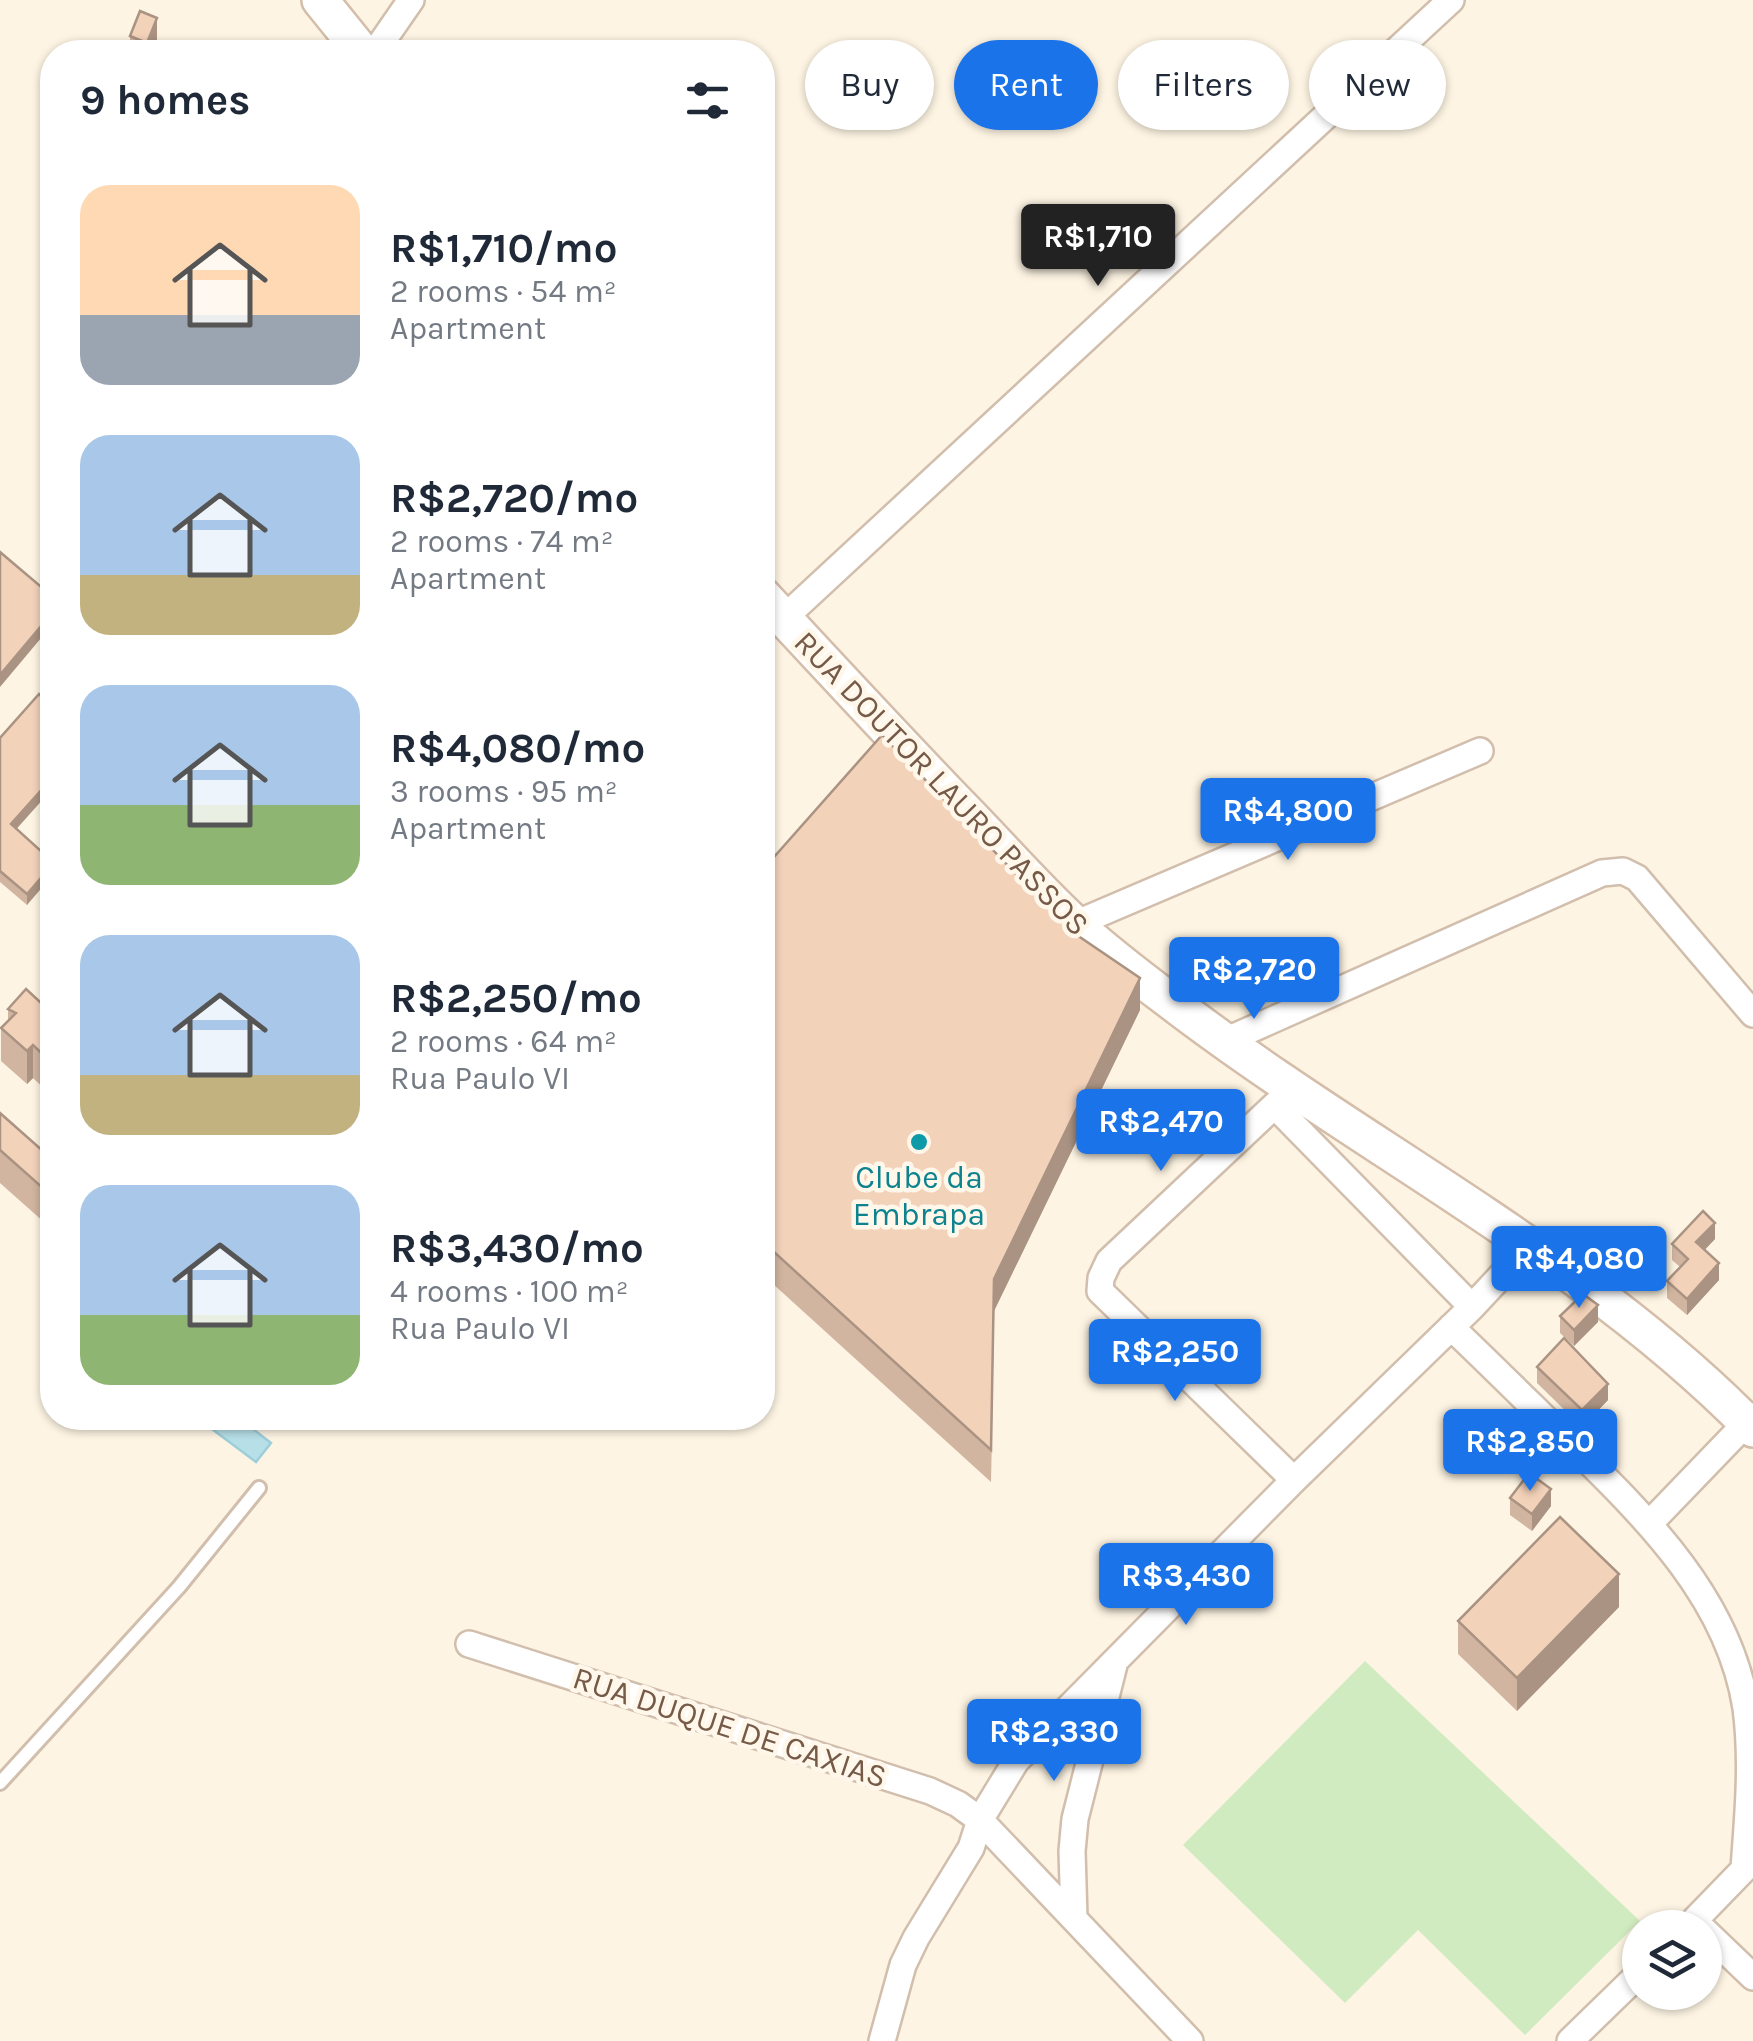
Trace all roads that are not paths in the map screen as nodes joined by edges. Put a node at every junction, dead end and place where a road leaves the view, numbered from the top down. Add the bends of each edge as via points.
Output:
1 (312, 0) edge
2 (321, 0) edge
3 (411, 0) edge
4 (1451, 0) edge
5 (353, 40) edge
6 (383, 40) edge
7 (775, 604) edge
8 (775, 608) edge
9 (1480, 752) dead end
10 (1075, 924) junction
11 (1753, 1014) edge
12 (1224, 1041) junction
13 (1283, 1098) junction
14 (1529, 1246) junction
15 (1472, 1307) junction
16 (1452, 1327) junction
17 (1751, 1422) edge
18 (1294, 1480) junction
19 (259, 1488) dead end
20 (1651, 1522) junction
21 (469, 1644) dead end
22 (1115, 1660) junction
23 (1752, 1775) edge
24 (0, 1783) edge
25 (980, 1820) junction
26 (1749, 1864) edge
27 (1711, 1910) edge
28 (1074, 1918) junction
29 (1722, 1950) edge
30 (1753, 1978) edge
31 (1622, 1990) edge
32 (882, 2041) edge
33 (1190, 2041) edge
34 (1570, 2041) edge

1 - 2 street
2 - 5 main road
3 - 6 street
4 - 7 street
8 - 10 main road, RUA DOUTOR LAURO PASSOS
9 - 10 street
10 - 12 main road, RUA DOUTOR LAURO PASSOS
11 - 12 street via 1637,878 1623,871 1602,873
12 - 13 main road, RUA DOUTOR LAURO PASSOS
13 - 14 main road, RUA DOUTOR LAURO PASSOS
13 - 15 street
13 - 18 street via 1108,1261 1100,1291
14 - 15 street
14 - 17 main road, RUA DOUTOR LAURO PASSOS
15 - 16 street
16 - 18 street
16 - 20 street
17 - 20 street
18 - 22 street
19 - 24 lane
20 - 23 street via 1720,1626 1746,1708
21 - 25 street, RUA DUQUE DE CAXIAS via 930,1791
22 - 25 street via 1016,1761
22 - 28 street via 1076,1819
23 - 26 street
25 - 28 street, RUA DUQUE DE CAXIAS
25 - 32 street via 971,1848 903,1965
26 - 27 street
28 - 33 street, RUA DUQUE DE CAXIAS
29 - 30 street
31 - 34 street

